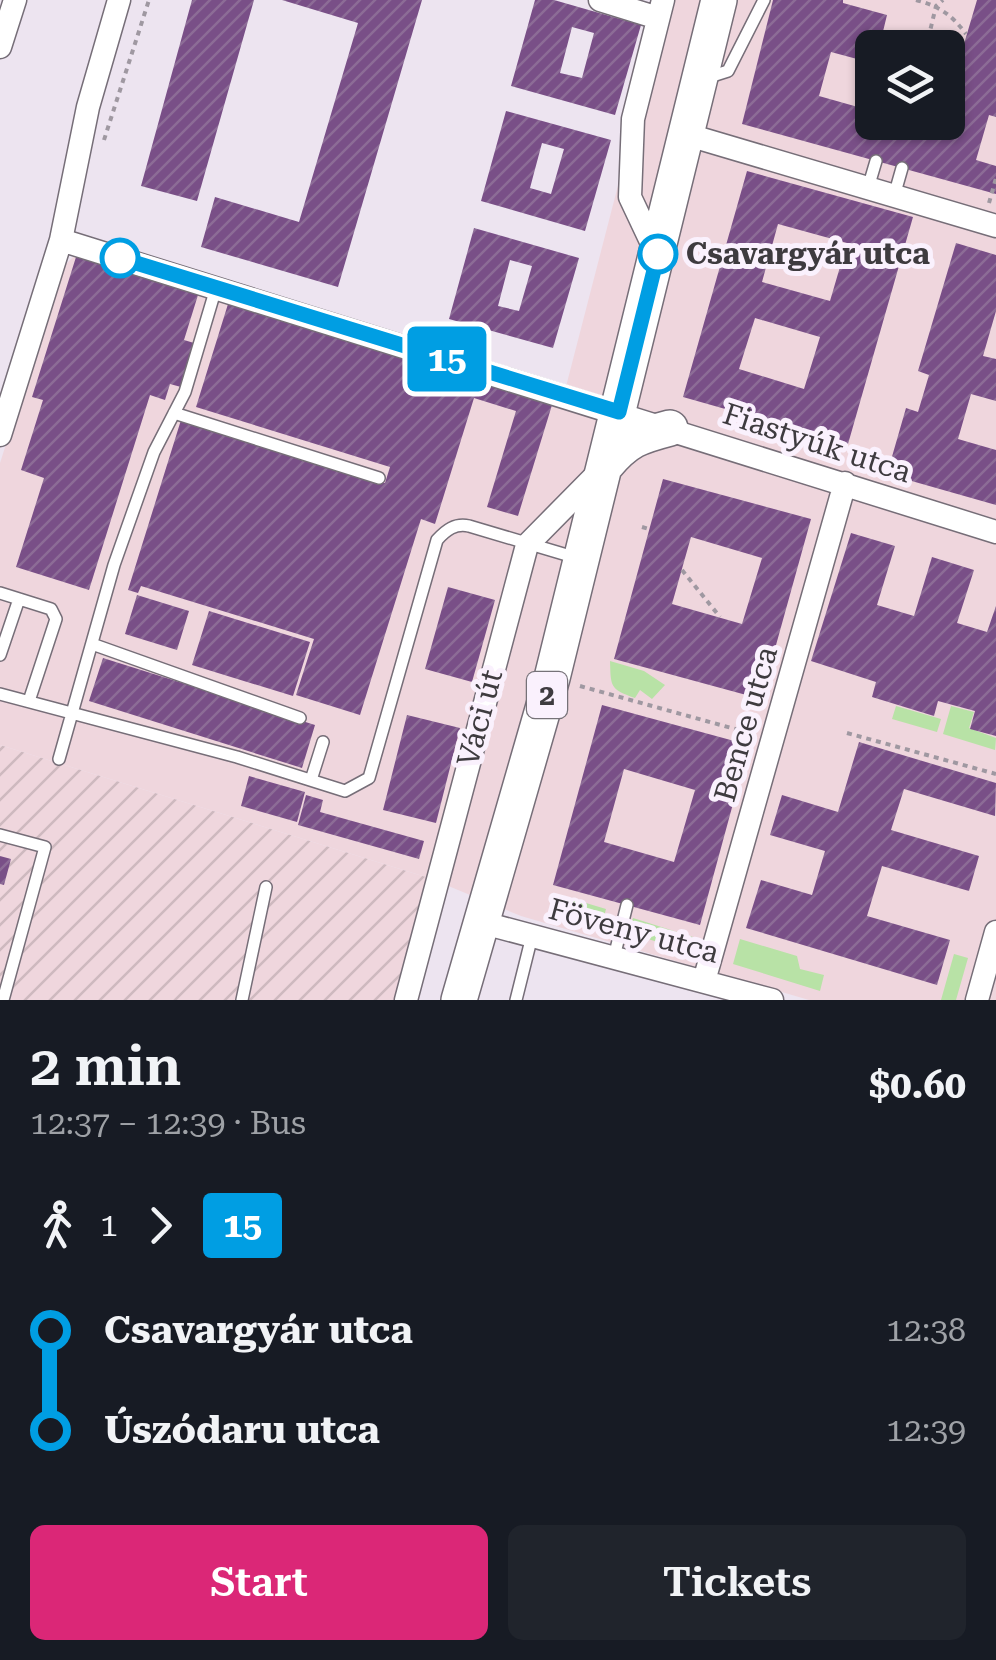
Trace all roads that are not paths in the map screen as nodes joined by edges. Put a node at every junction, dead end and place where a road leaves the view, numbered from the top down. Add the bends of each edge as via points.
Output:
1 (15, 0) edge
2 (118, 0) edge
3 (600, 0) edge
4 (719, 0) edge
5 (764, 0) edge
6 (660, 9) edge
7 (0, 47) edge
8 (698, 81) junction
9 (685, 134) junction
10 (876, 160) dead end
11 (902, 168) dead end
12 (868, 188) junction
13 (894, 196) junction
14 (990, 224) edge
15 (60, 240) junction
16 (658, 254) junction
17 (216, 288) junction
18 (619, 412) junction
19 (174, 413) junction
20 (670, 428) junction
21 (0, 435) edge
22 (606, 465) junction
23 (379, 478) dead end
24 (845, 483) junction
25 (996, 532) edge
26 (527, 545) junction
27 (581, 559) junction
28 (0, 594) edge
29 (19, 599) junction
30 (92, 644) junction
31 (0, 655) edge
32 (0, 694) edge
33 (29, 701) junction
34 (73, 713) junction
35 (300, 718) dead end
36 (323, 742) dead end
37 (59, 760) dead end
38 (311, 780) junction
39 (0, 834) edge
40 (266, 887) dead end
41 (627, 905) dead end
42 (480, 922) junction
43 (996, 932) edge
44 (532, 934) junction
45 (614, 957) junction
46 (704, 981) junction
47 (984, 992) edge
48 (3, 1000) edge
49 (242, 1000) edge
50 (406, 1000) edge
51 (459, 1000) edge
52 (516, 1000) edge
53 (772, 1000) edge

1 - 7 street
2 - 15 street
3 - 6 street
4 - 8 main road, Váci út / 2
5 - 8 lane via 728,71
6 - 16 street via 633,119 630,196
8 - 9 main road, Váci út / 2
9 - 12 street
9 - 16 main road, Váci út / 2
10 - 12 lane
11 - 13 lane
12 - 13 street
13 - 14 street
15 - 17 street
15 - 21 street
16 - 18 main road, Váci út / 2
17 - 18 street
17 - 19 lane
18 - 20 street, Fiastyúk utca
18 - 22 main road, Váci út / 2
19 - 23 lane
19 - 30 lane via 142,484
20 - 22 main road via 623,445
20 - 24 street, Fiastyúk utca
22 - 26 street, Váci út
22 - 27 main road, Váci út / 2
24 - 25 street, Fiastyúk utca
24 - 46 street, Bence utca
26 - 27 lane
26 - 38 lane via 461,524 446,530 437,540 370,778 345,790
26 - 50 street, Váci út
27 - 42 main road, Váci út / 2
28 - 29 lane
29 - 31 lane
29 - 33 lane via 51,608 56,619
30 - 34 lane
30 - 35 lane
32 - 33 lane
33 - 34 lane
34 - 37 lane
34 - 38 lane
36 - 38 lane
39 - 48 lane via 45,847
40 - 49 lane
41 - 45 lane
42 - 44 street, Föveny utca
42 - 51 main road, Váci út / 2
43 - 47 street
44 - 45 street, Föveny utca
44 - 52 lane
45 - 46 street, Föveny utca
46 - 53 street, Föveny utca

